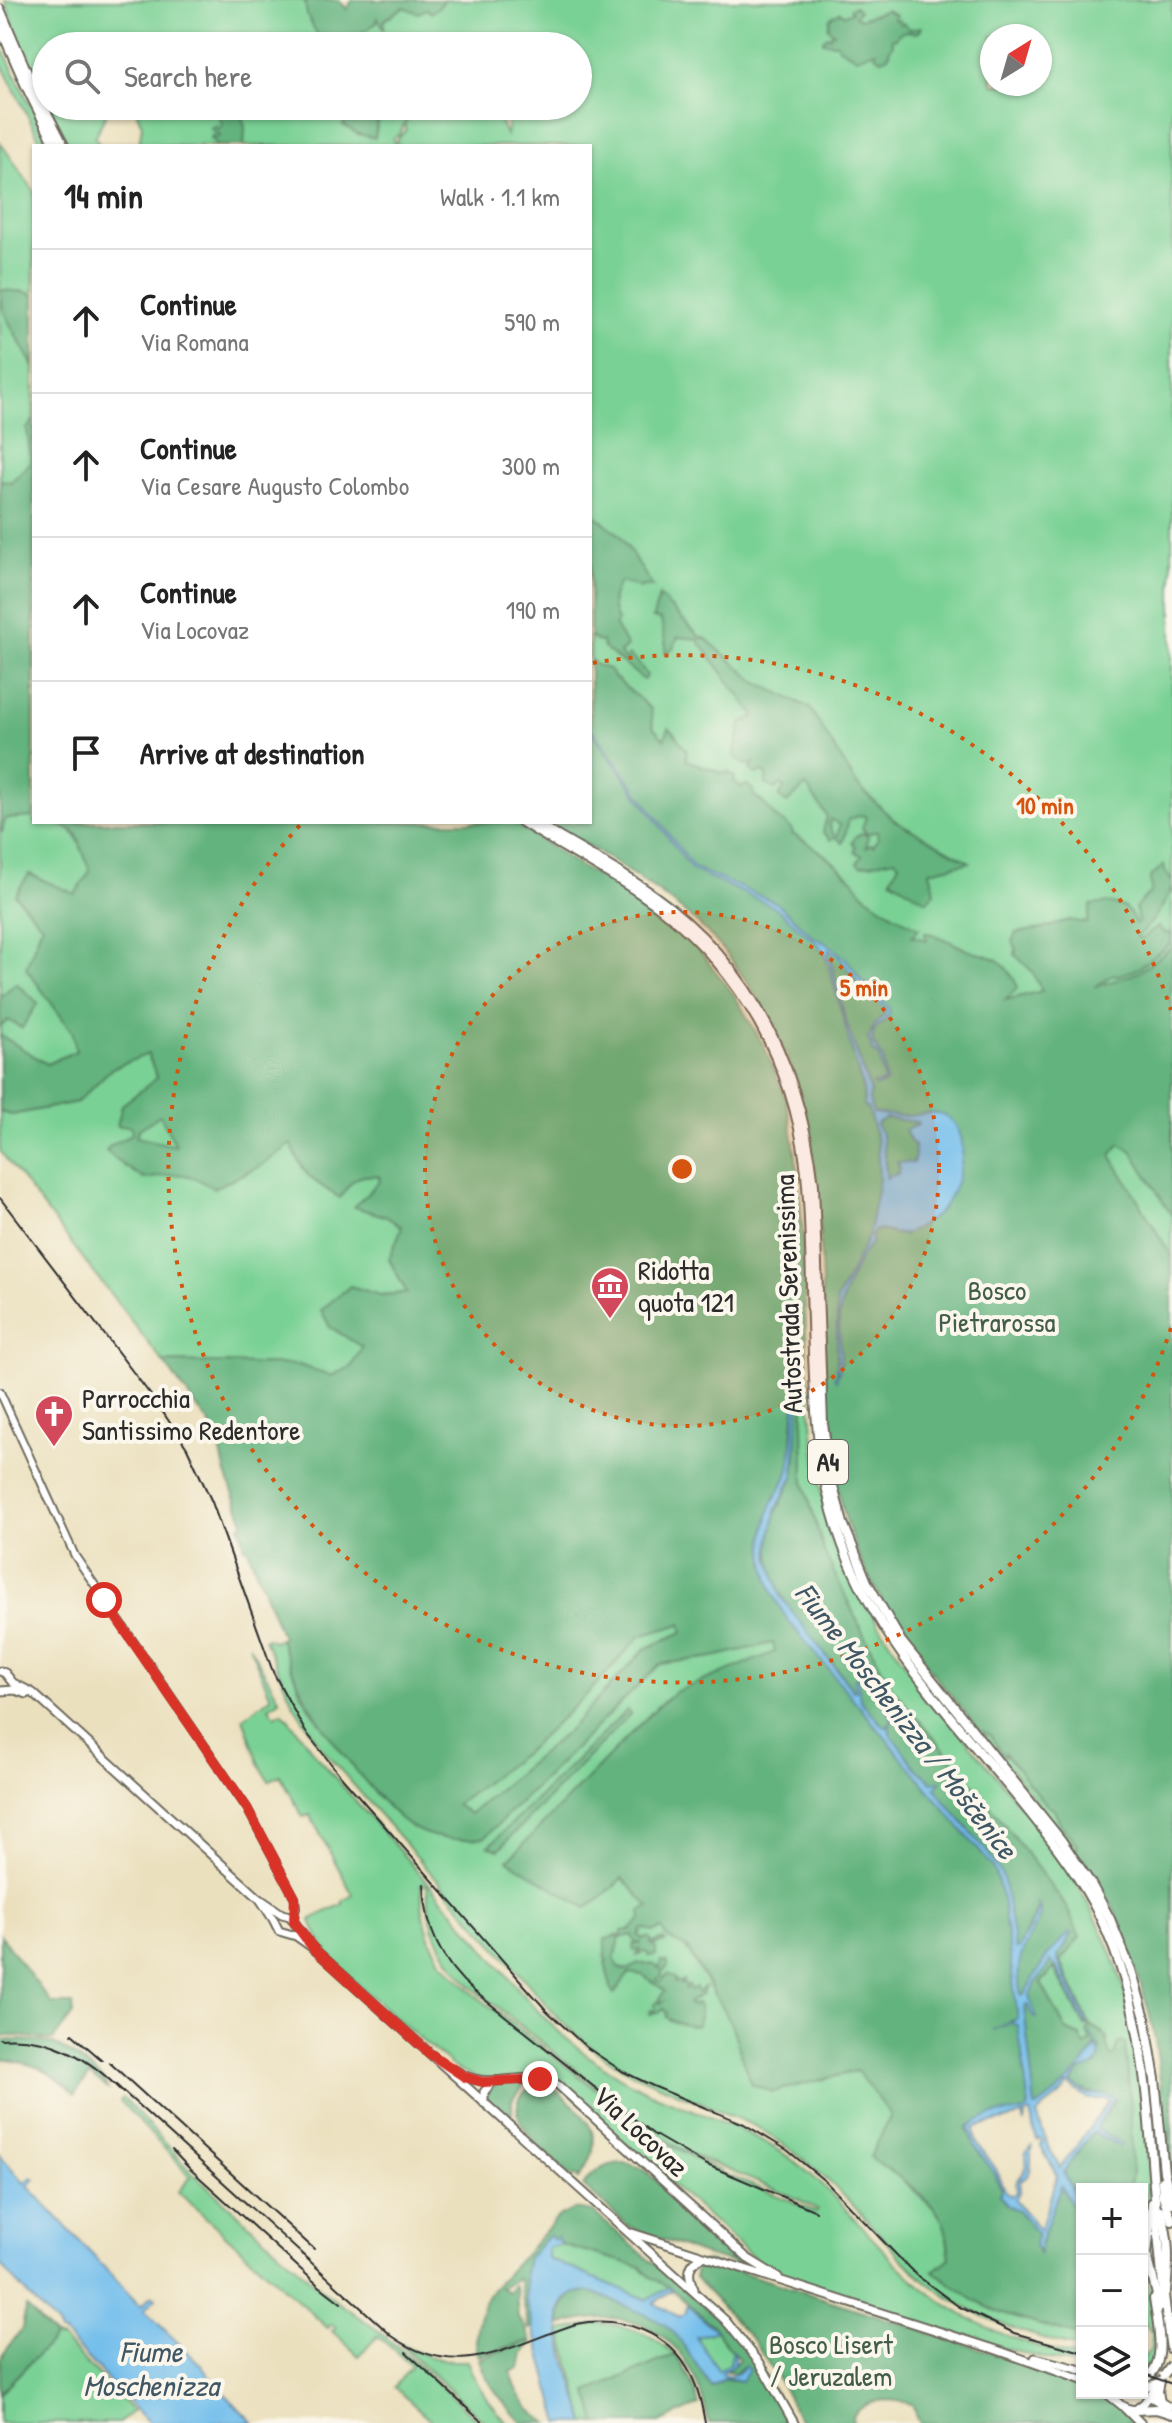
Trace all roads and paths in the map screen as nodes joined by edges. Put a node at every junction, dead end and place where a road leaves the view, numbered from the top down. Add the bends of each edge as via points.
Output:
1 (0, 9) edge
2 (0, 27) edge
3 (32, 83) edge
4 (32, 98) edge
5 (43, 120) edge
6 (51, 120) edge
7 (55, 144) edge
8 (63, 144) edge
9 (525, 824) edge
10 (537, 824) edge
11 (0, 1392) edge
12 (0, 1672) edge
13 (9, 1677) junction
14 (3, 1690) edge
15 (43, 1703) junction
16 (291, 1893) junction
17 (260, 1899) junction
18 (283, 1914) junction
19 (293, 1921) junction
20 (275, 1923) junction
21 (286, 1933) junction
22 (313, 1948) junction
23 (429, 2053) junction
24 (493, 2081) junction
25 (484, 2103) junction
26 (1159, 2129) junction
27 (1154, 2178) junction
28 (1172, 2191) edge
29 (1172, 2203) edge
30 (1172, 2213) edge
31 (1172, 2221) edge
32 (628, 2231) junction
33 (1172, 2239) edge
34 (704, 2257) junction
35 (1153, 2266) junction
36 (1153, 2282) junction
37 (805, 2289) junction
38 (696, 2294) junction
39 (1172, 2309) edge
40 (1172, 2333) edge
41 (994, 2349) junction
42 (1171, 2349) edge
43 (1172, 2366) edge
44 (1076, 2369) edge
45 (1148, 2377) edge
46 (1076, 2378) edge
47 (1162, 2378) junction
48 (1148, 2390) edge
49 (1148, 2394) edge
50 (1114, 2399) edge
51 (1122, 2399) edge
52 (1141, 2399) edge
53 (1122, 2405) junction
54 (1168, 2409) edge
55 (1135, 2410) junction
56 (794, 2423) edge
57 (1140, 2423) edge

1 - 3 highway
2 - 4 highway
5 - 7 highway
6 - 8 highway
9 - 27 highway, Autostrada Serenissima / A4 via 623,882 688,932 730,979 776,1055 805,1161 816,1425 836,1525 860,1586 889,1636 1062,1855 1103,1923 1137,2019
10 - 26 highway, Autostrada Serenissima / A4 via 682,917 735,975 773,1035 794,1086 810,1148 823,1424 843,1523 867,1582 901,1641 1061,1840 1101,1902 1145,2018
11 - 16 street via 75,1556 247,1808
12 - 13 main road
13 - 14 main road
13 - 15 main road
14 - 15 main road
15 - 17 main road
16 - 18 street via 293,1905
16 - 19 street via 296,1904
17 - 18 main road
17 - 20 main road
18 - 19 main road
18 - 20 main road
19 - 21 main road
19 - 22 main road
20 - 21 main road
21 - 22 main road
22 - 23 main road
23 - 24 main road, Via Locovaz via 465,2077
23 - 25 main road
24 - 25 main road via 484,2092
24 - 37 main road, Via Locovaz via 552,2082 747,2258
25 - 32 main road
26 - 28 highway
26 - 29 highway, A4
26 - 30 highway
26 - 31 highway via 1163,2196
27 - 33 highway, A4
27 - 35 highway, A4
27 - 36 highway, A4 via 1147,2255
27 - 42 highway, A4
32 - 34 main road, Via Locovaz
32 - 38 main road
34 - 37 main road, Via Locovaz
34 - 38 main road via 689,2269
35 - 36 highway
35 - 42 highway, A4
36 - 42 highway, A4
36 - 45 highway via 1159,2355
37 - 41 main road, Via Locovaz
38 - 56 main road via 753,2353
39 - 42 highway, A4
40 - 42 highway, A4
41 - 44 main road, Via Locovaz
41 - 46 main road, Via Locovaz
42 - 43 highway, A4
43 - 47 main road, bridge
47 - 48 main road
47 - 54 highway via 1158,2391
49 - 54 highway
50 - 53 main road
51 - 53 main road
52 - 55 main road
53 - 55 main road
53 - 57 highway
54 - 55 highway

